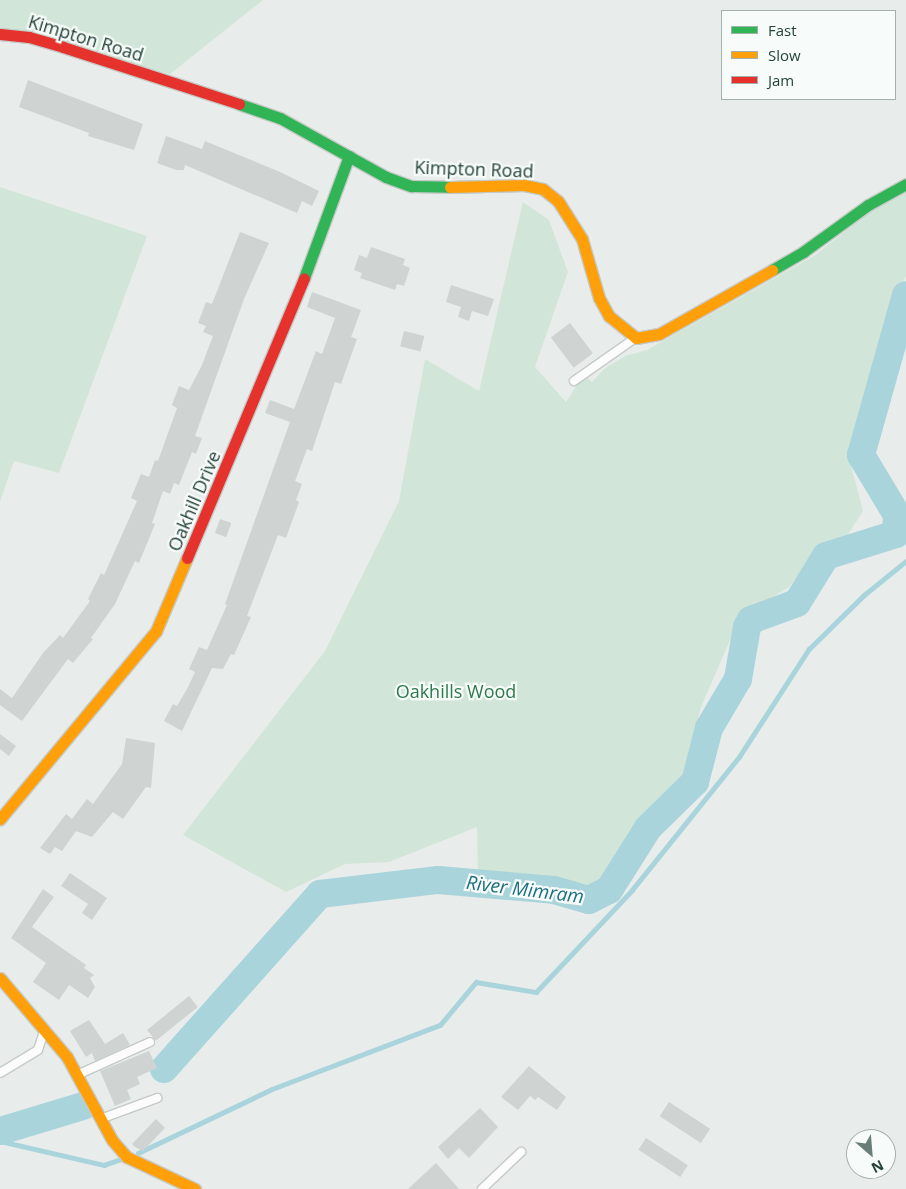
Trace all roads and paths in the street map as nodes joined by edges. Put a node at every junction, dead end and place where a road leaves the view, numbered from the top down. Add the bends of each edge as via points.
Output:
1 (0, 34) edge
2 (349, 156) junction
3 (906, 184) edge
4 (636, 338) junction
5 (574, 381) dead end
6 (0, 819) edge
7 (0, 978) edge
8 (45, 1028) junction
9 (150, 1042) dead end
10 (38, 1050) junction
11 (63, 1051) junction
12 (0, 1073) edge
13 (78, 1075) junction
14 (157, 1098) dead end
15 (102, 1118) junction
16 (521, 1152) dead end
17 (196, 1189) edge
18 (482, 1189) edge

1 - 2 street, Kimpton Road via 30,37 280,118
2 - 4 street, Kimpton Road via 386,177 411,186 468,188 524,185 542,189 558,201 582,239 599,298 609,316
2 - 6 street, Oakhill Drive via 290,317 156,631
3 - 4 street via 868,205 803,252 659,334
4 - 5 lane
7 - 8 street
8 - 10 lane
8 - 11 street
9 - 13 lane
10 - 11 lane
10 - 12 lane
11 - 13 street
13 - 15 street
14 - 15 lane
15 - 17 street via 112,1140 127,1157
16 - 18 lane

